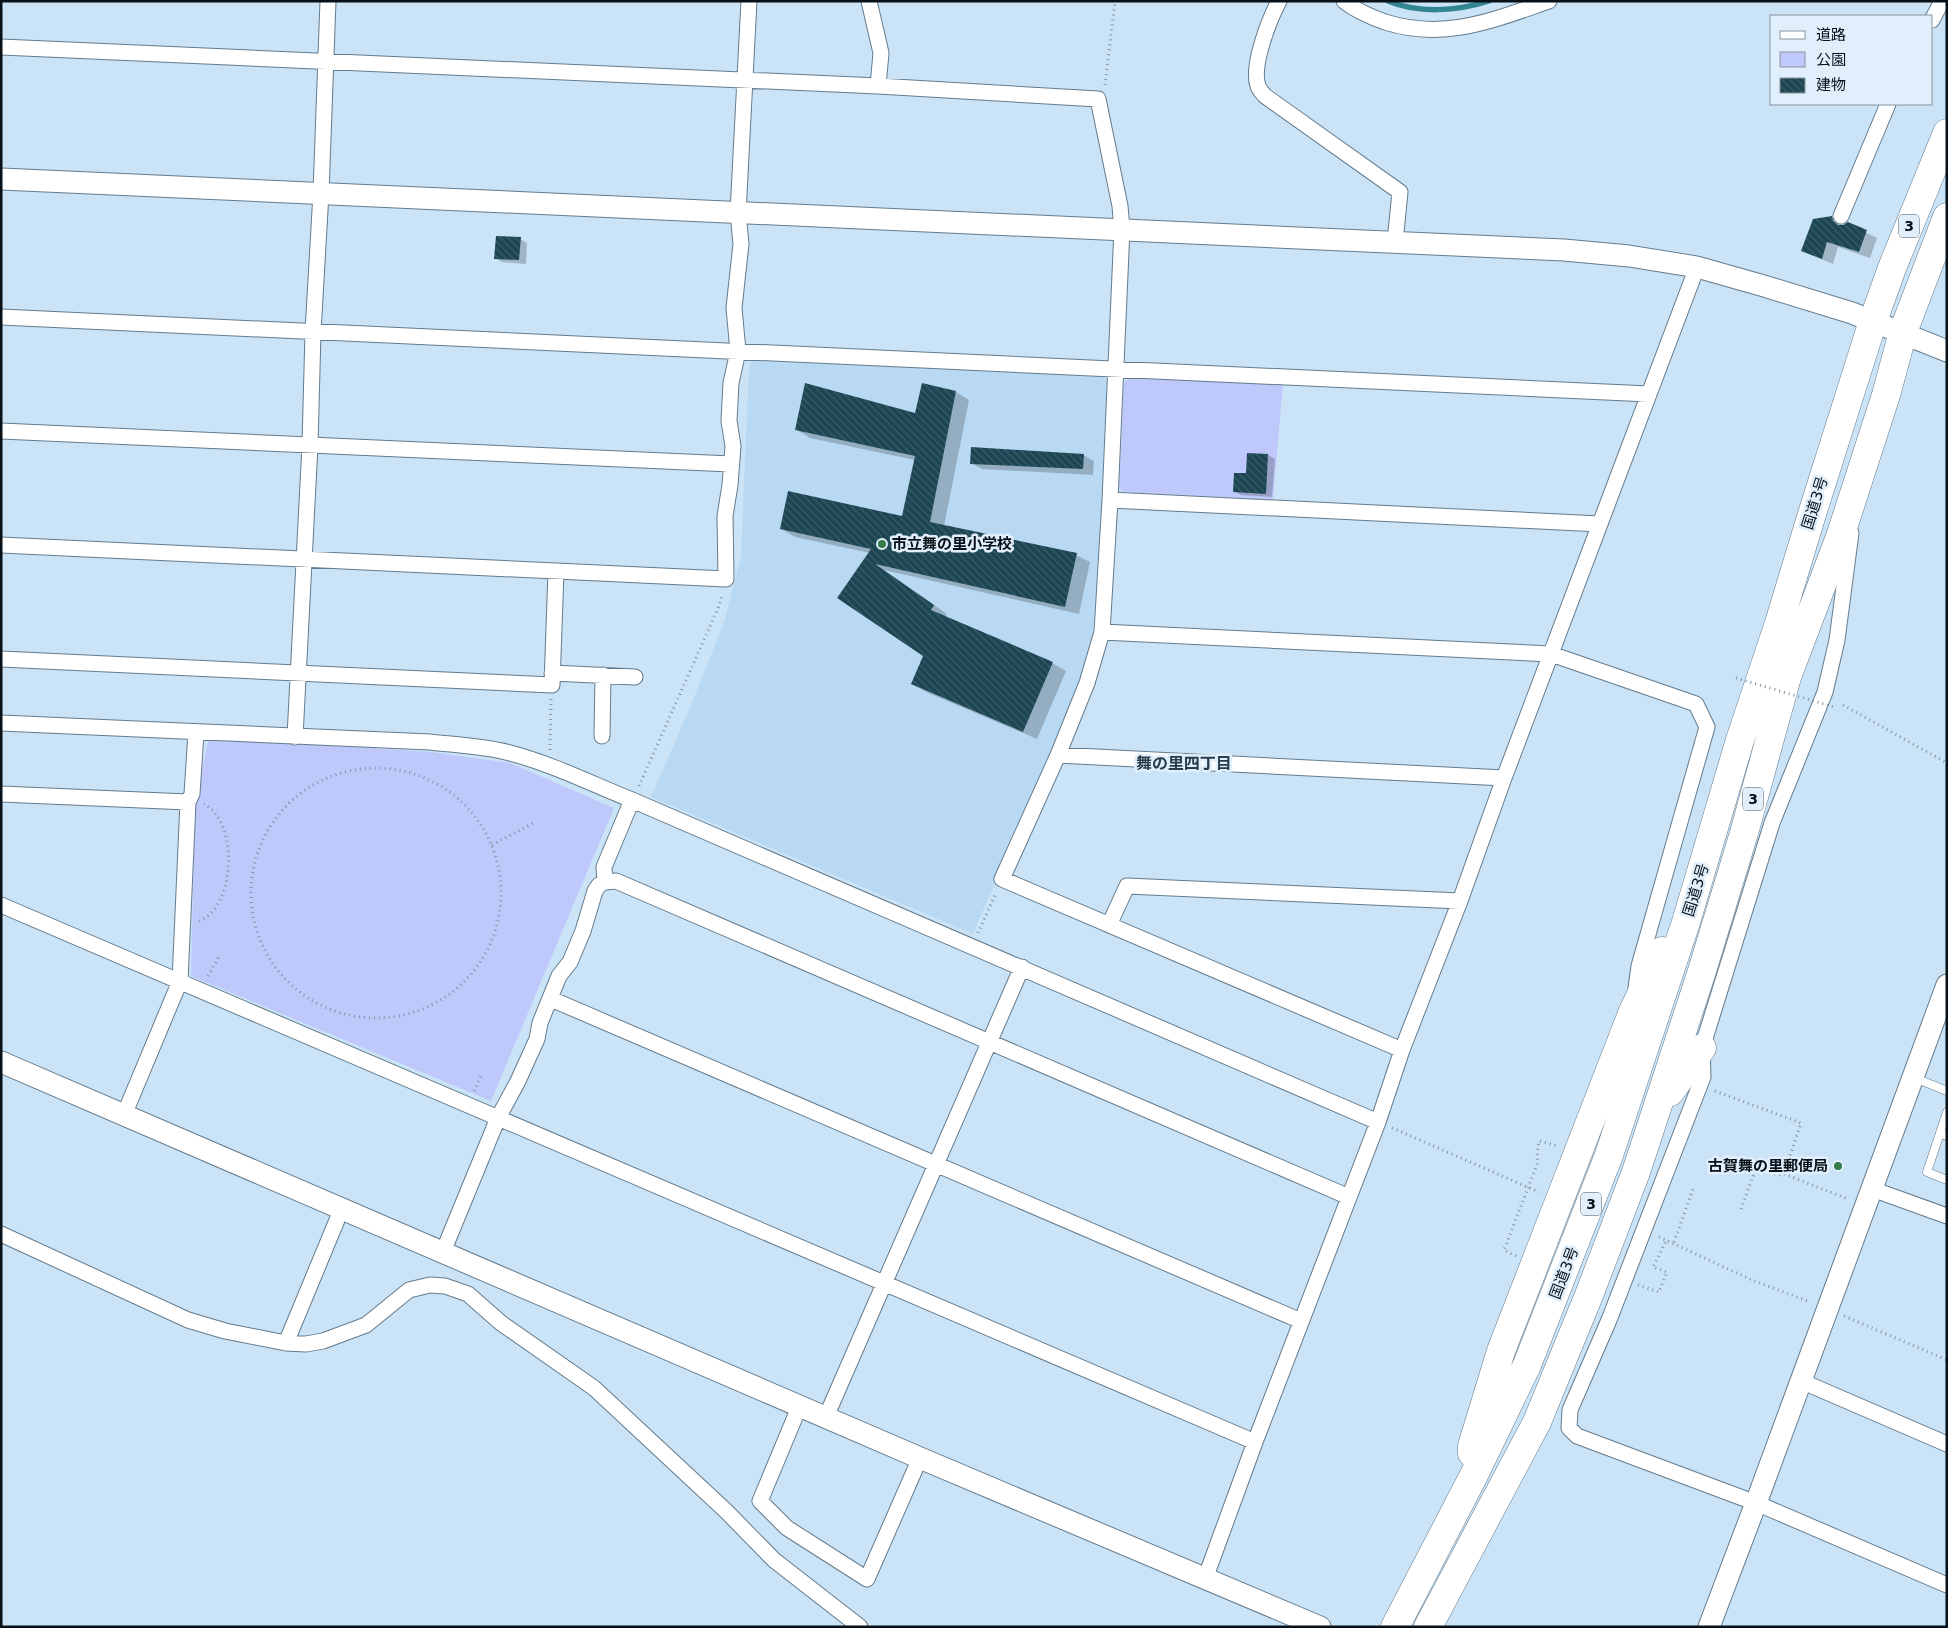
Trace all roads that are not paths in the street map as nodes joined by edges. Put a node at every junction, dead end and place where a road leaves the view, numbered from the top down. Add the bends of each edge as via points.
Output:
1 (328, 1) edge
2 (749, 1) edge
3 (869, 1) edge
4 (1278, 1) edge
5 (1344, 1) edge
6 (1549, 1) edge
7 (1942, 1) edge
8 (1933, 18) edge
9 (1, 47) edge
10 (326, 62) junction
11 (745, 80) junction
12 (878, 86) junction
13 (1888, 105) edge
14 (1947, 133) edge
15 (1, 178) edge
16 (321, 193) junction
17 (738, 213) junction
18 (1841, 216) dead end
19 (1947, 217) edge
20 (1122, 229) junction
21 (1395, 242) junction
22 (1697, 267) junction
23 (1, 317) edge
24 (1873, 321) junction
25 (313, 332) junction
26 (1903, 332) junction
27 (738, 351) junction
28 (1947, 351) edge
29 (1116, 368) junction
30 (1649, 394) junction
31 (1, 431) edge
32 (310, 445) junction
33 (731, 464) junction
34 (1855, 489) junction
35 (1110, 500) junction
36 (1600, 524) junction
37 (1, 545) edge
38 (303, 560) junction
39 (556, 571) junction
40 (1102, 632) junction
41 (1552, 654) junction
42 (1, 659) edge
43 (299, 673) junction
44 (603, 675) junction
45 (636, 677) dead end
46 (552, 679) junction
47 (1, 723) edge
48 (196, 733) junction
49 (602, 736) dead end
50 (295, 737) junction
51 (1058, 755) junction
52 (1504, 778) junction
53 (1, 794) edge
54 (632, 800) junction
55 (188, 802) junction
56 (605, 882) junction
57 (1460, 901) junction
58 (1, 905) edge
59 (1686, 922) junction
60 (1108, 925) junction
61 (1022, 967) junction
62 (180, 981) junction
63 (1947, 985) edge
64 (551, 998) junction
65 (1633, 1011) junction
66 (988, 1042) junction
67 (1702, 1048) junction
68 (1402, 1050) junction
69 (1, 1062) edge
70 (1913, 1077) junction
71 (1947, 1091) edge
72 (1656, 1111) junction
73 (1947, 1112) edge
74 (124, 1115) junction
75 (498, 1118) junction
76 (1378, 1122) junction
77 (1943, 1134) edge
78 (936, 1163) junction
79 (1947, 1180) edge
80 (1349, 1197) junction
81 (1869, 1198) junction
82 (342, 1208) junction
83 (1947, 1216) edge
84 (1, 1234) edge
85 (443, 1252) junction
86 (884, 1284) junction
87 (1301, 1321) junction
88 (286, 1343) junction
89 (1801, 1381) junction
90 (800, 1405) junction
91 (826, 1417) junction
92 (1255, 1442) junction
93 (1947, 1444) edge
94 (920, 1458) junction
95 (1473, 1477) junction
96 (1756, 1504) junction
97 (1205, 1579) junction
98 (1947, 1585) edge
99 (860, 1627) edge
100 (1320, 1627) edge
101 (1395, 1627) edge
102 (1428, 1627) edge
103 (1709, 1627) edge

1 - 10 street
2 - 11 street
3 - 12 street via 881,52
4 - 21 street via 1260,49 1258,87 1265,96 1400,192
5 - 6 street via 1375,18 1401,27 1431,31 1464,28
7 - 8 street
9 - 10 street
10 - 11 street
10 - 16 street
11 - 12 street
11 - 17 street
12 - 20 street via 1098,98
13 - 18 street
14 - 24 highway, 国道3号 / 3
15 - 16 street
16 - 17 street
16 - 25 street
17 - 20 street
17 - 27 street via 741,244 734,308
19 - 26 highway, 国道3号 / 3
20 - 21 street
20 - 29 street
21 - 22 street via 1564,250
22 - 24 street
22 - 30 street
23 - 25 street
24 - 26 street
24 - 59 highway, 国道3号 / 3 via 1740,740
25 - 27 street
25 - 32 street
26 - 28 street
26 - 34 highway, 国道3号 / 3
27 - 29 street
27 - 33 street via 731,383
29 - 30 street
29 - 35 street
30 - 36 street
31 - 32 street
32 - 33 street
32 - 38 street
33 - 39 street via 724,516 726,579
34 - 67 street via 1837,640 1825,692 1772,823
34 - 72 highway, 国道3号 / 3 via 1787,677 1744,833
35 - 36 street
35 - 40 street
36 - 41 street
37 - 38 street
38 - 39 street
38 - 43 street
39 - 46 street
40 - 41 street
40 - 51 street via 1088,684
41 - 52 street
41 - 65 street via 1696,704 1707,727 1639,966
42 - 43 street
43 - 46 street
43 - 50 street
44 - 45 street
44 - 46 street
44 - 49 street
47 - 48 street
48 - 50 street
48 - 55 street via 192,794
50 - 54 street via 472,746 510,753
51 - 52 street
51 - 60 street via 1002,879
52 - 57 street
53 - 55 street
54 - 56 street via 604,867
54 - 61 street
55 - 62 street
56 - 64 street via 595,891 584,931 570,962 559,976
56 - 66 street via 616,882
57 - 60 street via 1128,886
57 - 68 street
58 - 62 street
59 - 65 highway via 1660,954
59 - 95 highway, 国道3号 / 3 via 1609,1155 1573,1251 1527,1365
60 - 68 street
61 - 66 street
61 - 76 street
62 - 74 street
62 - 75 street
63 - 70 street
64 - 75 street via 540,1022 537,1039
64 - 78 street
65 - 95 highway via 1501,1351 1472,1446
66 - 78 street
66 - 80 street
67 - 72 highway
67 - 96 street via 1703,1076 1570,1410 1569,1428 1577,1436
68 - 76 street
69 - 74 street
70 - 71 lane
70 - 81 street
72 - 102 highway, 国道3号 / 3 via 1590,1295 1537,1422
73 - 77 lane
74 - 82 street
75 - 85 street
75 - 86 street
76 - 80 street
77 - 79 lane via 1927,1172
78 - 86 street
78 - 87 street
80 - 87 street
81 - 83 street
81 - 89 street
82 - 85 street
82 - 88 street
84 - 88 street via 188,1320
85 - 90 street
86 - 91 street
86 - 92 street
87 - 92 street
88 - 99 street via 323,1341 366,1325 409,1290 430,1285 445,1286 468,1294 501,1323 594,1388 774,1560
89 - 93 street
89 - 96 street
90 - 91 street
90 - 94 street via 760,1501 788,1528 867,1579
91 - 94 street
92 - 97 street
94 - 97 street
95 - 101 highway, 国道3号 / 3
96 - 98 street
96 - 103 street
97 - 100 street

